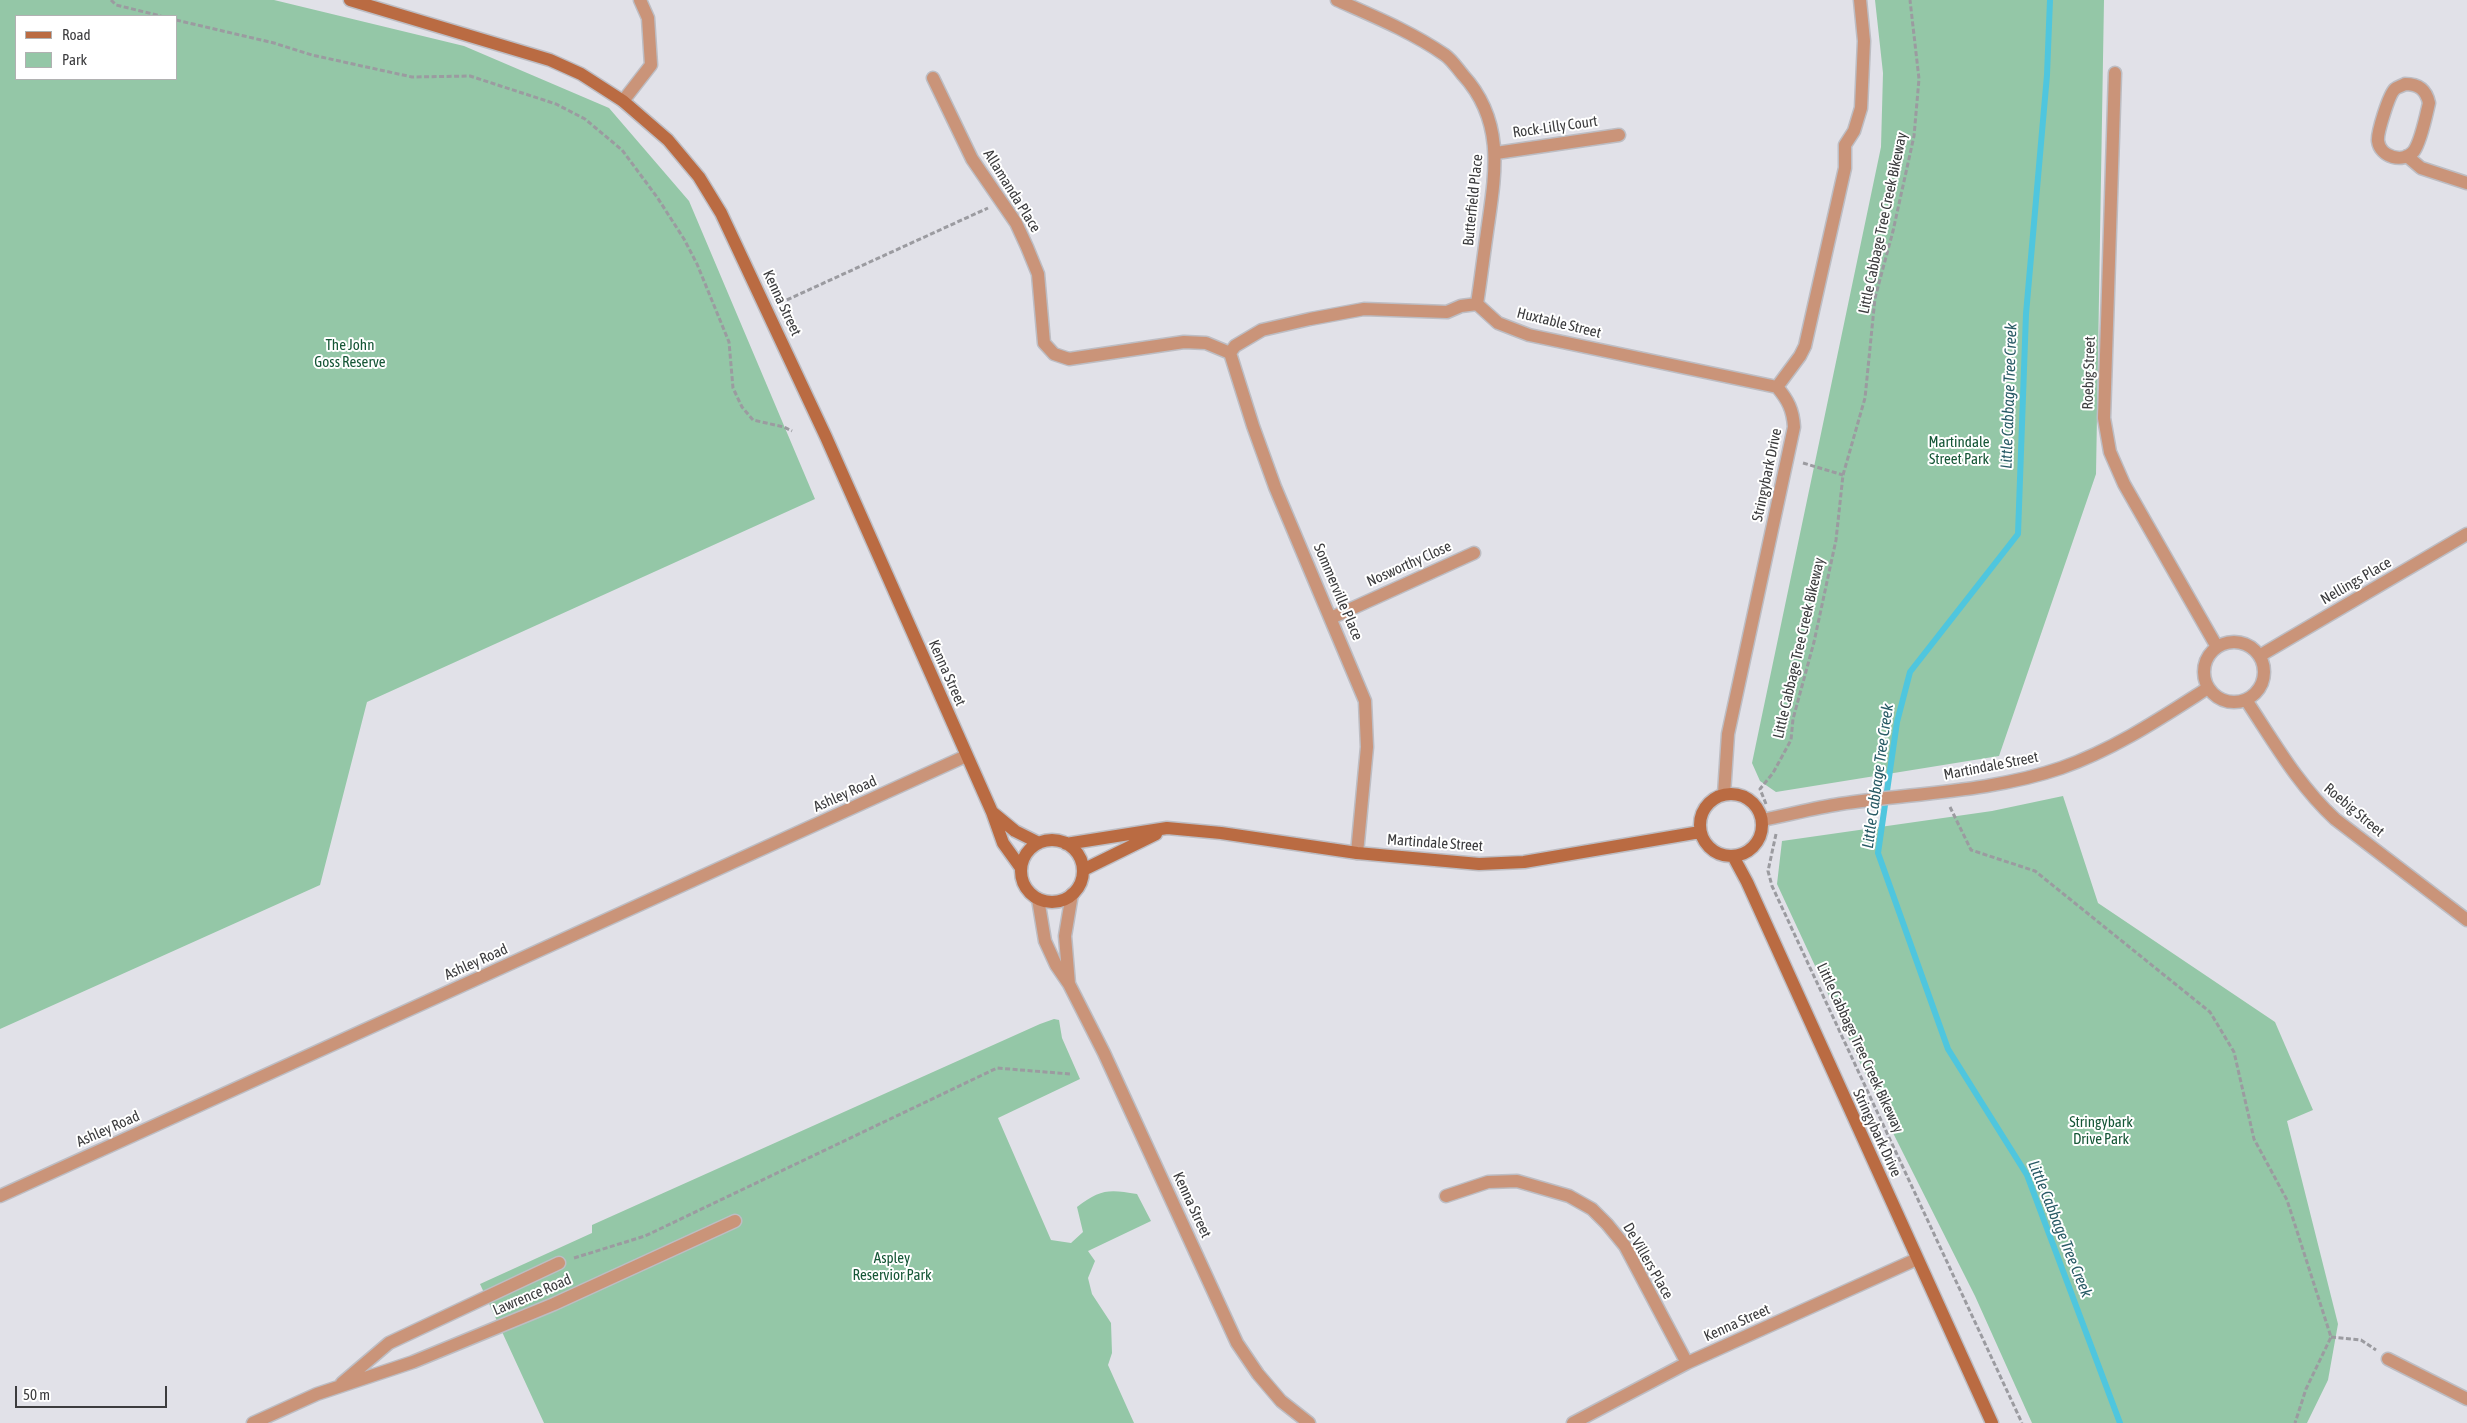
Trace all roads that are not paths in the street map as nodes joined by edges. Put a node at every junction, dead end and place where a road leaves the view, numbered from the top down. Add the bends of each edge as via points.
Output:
1 (350, 0) edge
2 (640, 0) edge
3 (1337, 0) edge
4 (1860, 0) edge
5 (2115, 73) dead end
6 (933, 78) dead end
7 (623, 101) junction
8 (1619, 134) dead end
9 (1496, 153) junction
10 (2407, 156) junction
11 (2467, 184) edge
12 (1477, 304) junction
13 (1230, 353) junction
14 (1777, 387) junction
15 (2467, 534) edge
16 (1474, 553) dead end
17 (1331, 618) junction
18 (2217, 646) junction
19 (2260, 655) junction
20 (2208, 688) junction
21 (2246, 700) junction
22 (966, 756) junction
23 (1724, 794) junction
24 (992, 812) junction
25 (1767, 819) junction
26 (1167, 828) junction
27 (1700, 832) junction
28 (1039, 843) junction
29 (1066, 844) junction
30 (1357, 853) junction
31 (1733, 856) junction
32 (1021, 868) junction
33 (1083, 870) junction
34 (1072, 894) junction
35 (1038, 899) junction
36 (2467, 920) edge
37 (1070, 984) junction
38 (0, 1196) edge
39 (1446, 1196) dead end
40 (735, 1221) dead end
41 (1917, 1259) junction
42 (559, 1263) road end
43 (2388, 1359) road end
44 (1687, 1363) junction
45 (337, 1387) junction
46 (2467, 1399) edge
47 (253, 1423) edge
48 (1308, 1423) edge
49 (1573, 1423) edge
50 (1992, 1423) edge

1 - 7 street, Kenna Street via 550,60 581,74
2 - 7 street via 648,18 650,65
3 - 9 street, Butterfield Place via 1417,38 1447,57 1470,83 1484,107
4 - 14 street via 1864,41 1861,108 1854,131 1845,145 1845,168 1804,346
5 - 18 street, Roebig Street via 2104,418 2110,452 2124,484
6 - 13 street, Allamanda Place via 972,159 1016,223 1038,274 1042,334 1044,343 1054,354 1069,359 1184,342 1206,343
7 - 22 street, Kenna Street via 668,140 699,177 721,213 826,436
8 - 9 street, Rock-Lilly Court
9 - 12 street, Butterfield Place
10 - 10 street via 2388,156 2378,138 2394,89 2415,84 2423,89 2430,103 2416,149
10 - 11 street via 2421,168
12 - 13 street via 1447,312 1364,309 1310,319 1262,330 1235,346
12 - 14 street, Huxtable Street via 1498,323 1529,335
13 - 17 street, Sommerville Place via 1276,487
14 - 23 street, Stringybark Drive via 1793,412 1794,426 1728,734
15 - 19 street, Nellings Place
16 - 17 street, Nosworthy Close
17 - 30 street, Sommerville Place via 1366,708 1367,747
18 - 19 street via 2241,642
18 - 20 street via 2210,653 2204,670
19 - 21 street via 2265,676 2258,690
20 - 21 street via 2221,700
20 - 25 street, Martindale Street via 2149,726 2060,768 2004,782 1840,804
21 - 36 street, Roebig Street via 2316,802
22 - 24 street, Kenna Street
22 - 38 street, Ashley Road
23 - 25 street via 1734,793 1753,802
23 - 27 street via 1707,804 1702,812
24 - 28 street, Kenna Street via 1015,831
24 - 32 street, Kenna Street via 1003,843
25 - 31 street via 1758,840 1743,854
26 - 29 street, Martindale Street
26 - 30 street, Martindale Street
26 - 33 street
27 - 30 street, Martindale Street via 1524,862 1479,864
27 - 31 street via 1708,847
28 - 29 street, Kenna Street via 1048,840
28 - 32 street via 1026,853
29 - 33 street via 1078,854
31 - 41 street, Stringybark Drive
32 - 35 street, Kenna Street via 1025,886
33 - 34 street, Kenna Street via 1082,879
34 - 35 street via 1056,902
34 - 37 street, Kenna Street via 1065,936
35 - 37 street, Kenna Street via 1045,940 1056,965
37 - 48 street, Kenna Street via 1237,1343 1281,1401
39 - 44 street, De Villers Place via 1488,1182 1517,1181 1569,1196 1592,1209 1625,1246
40 - 45 street, Lawrence Road via 537,1312 413,1362
41 - 44 street, Kenna Street
41 - 50 street, Stringybark Drive
42 - 45 street, Lawrence Road via 388,1343
43 - 46 street
44 - 49 street, Kenna Street
45 - 47 street, Lawrence Road

